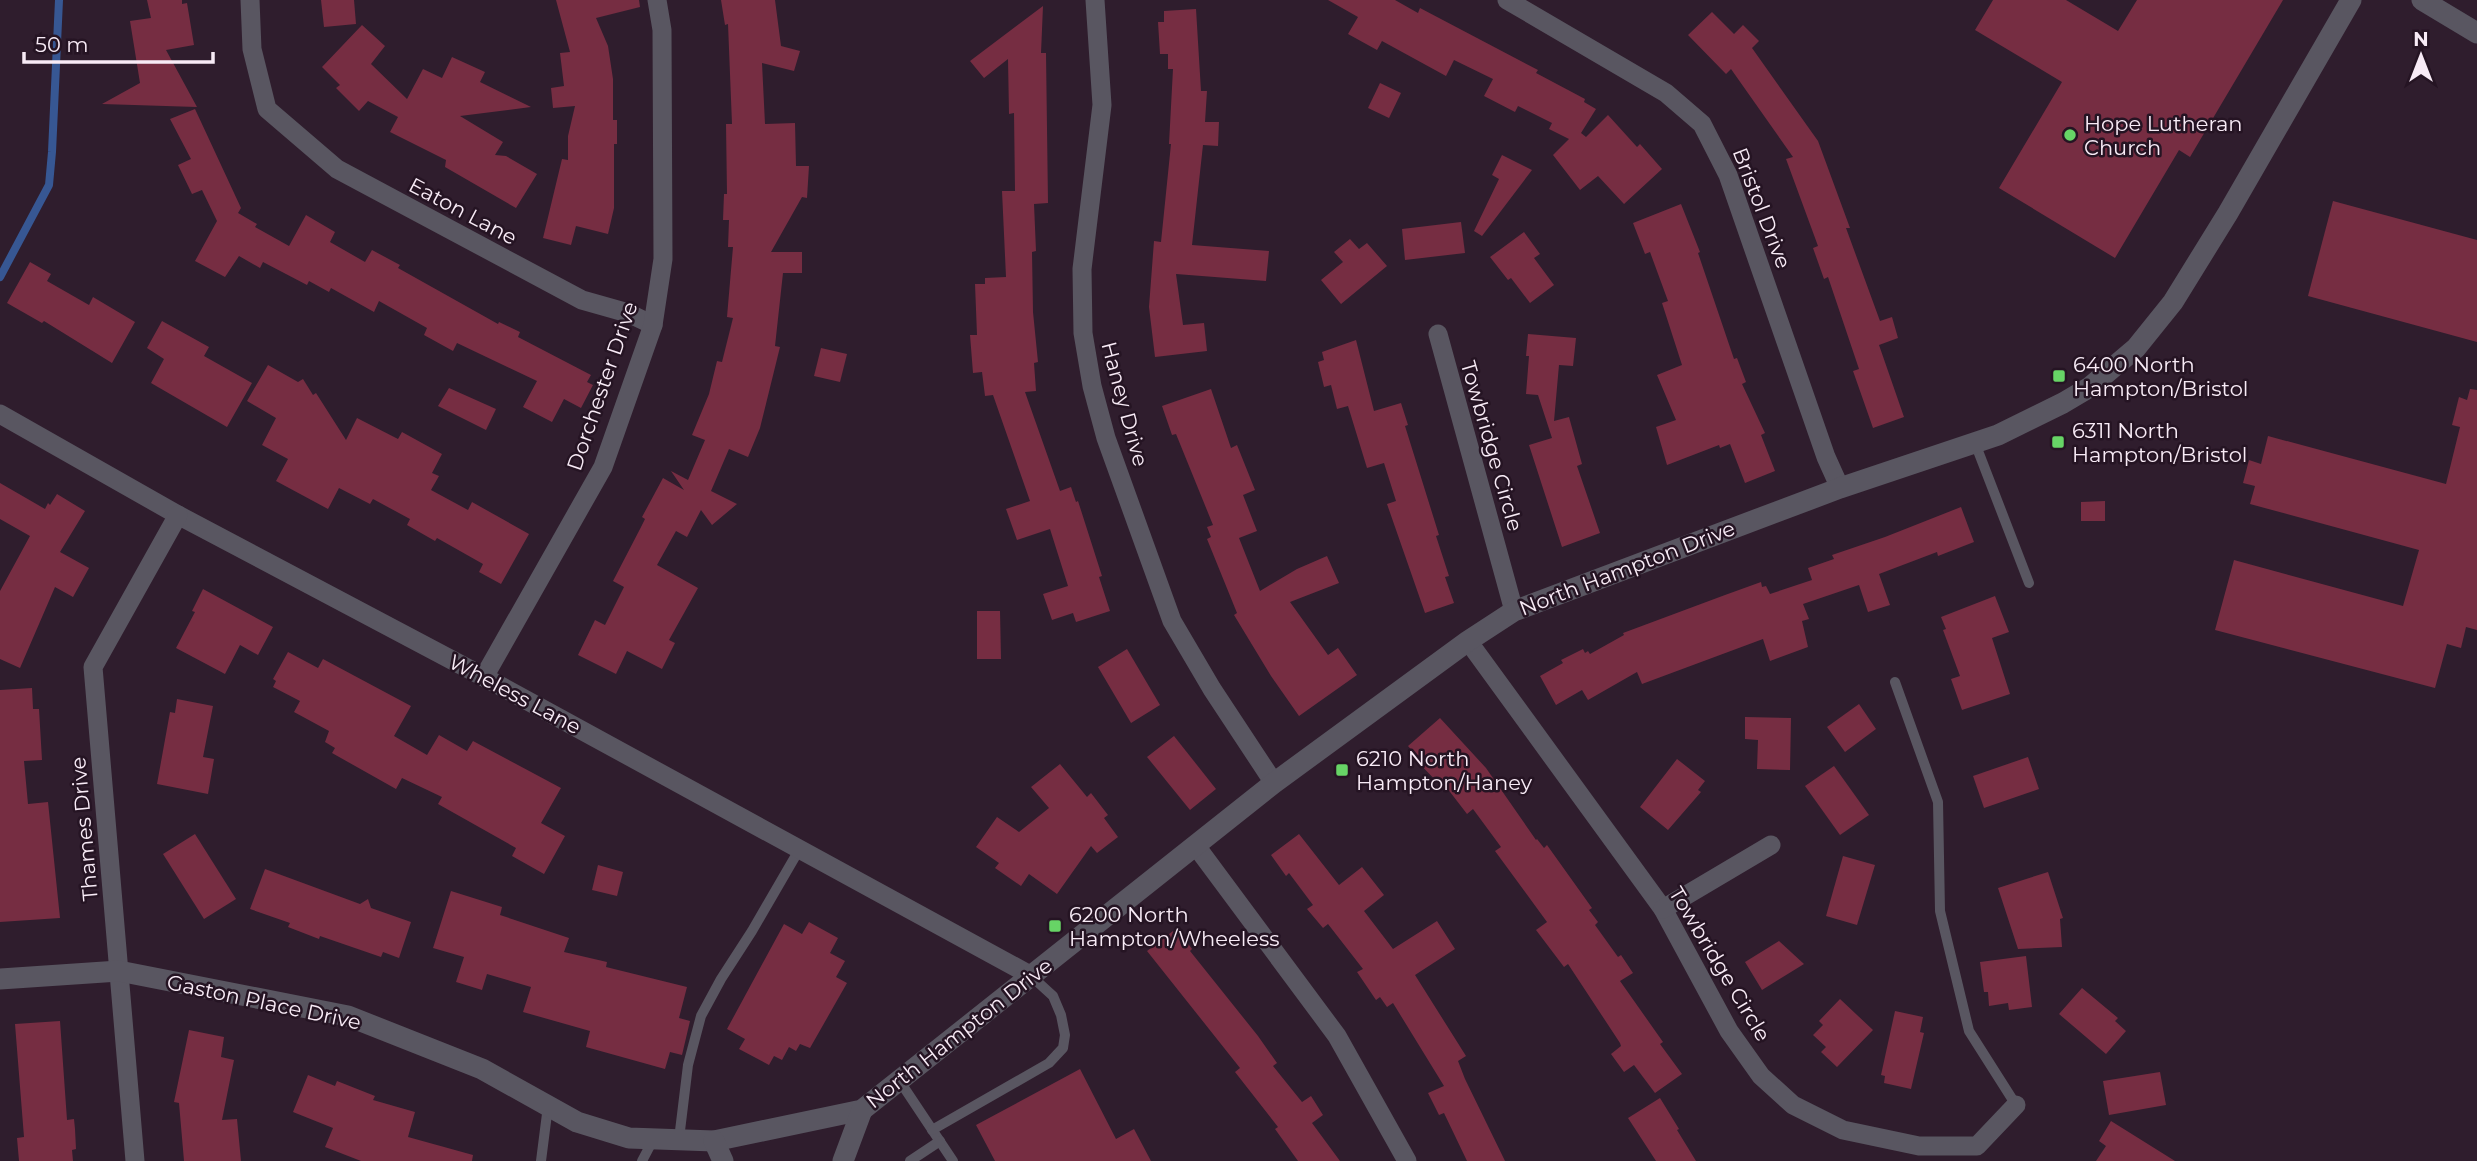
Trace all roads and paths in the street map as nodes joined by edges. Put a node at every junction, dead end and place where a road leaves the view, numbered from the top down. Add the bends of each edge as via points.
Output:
1 (250, 0) edge
2 (657, 0) edge
3 (1095, 0) edge
4 (1507, 0) edge
5 (2351, 0) edge
6 (2421, 0) edge
7 (2477, 33) edge
8 (653, 325) junction
9 (1438, 334) dead end
10 (0, 414) edge
11 (1975, 443) junction
12 (1840, 488) junction
13 (178, 515) junction
14 (2029, 583) dead end
15 (1514, 611) junction
16 (1468, 641) junction
17 (484, 677) junction
18 (1895, 682) dead end
19 (1274, 783) junction
20 (1771, 845) dead end
21 (1196, 846) junction
22 (799, 850) junction
23 (1663, 909) junction
24 (119, 971) junction
25 (1030, 975) junction
26 (0, 979) edge
27 (899, 1080) junction
28 (2016, 1105) joint
29 (548, 1106) junction
30 (862, 1110) junction
31 (932, 1130) junction
32 (654, 1138) junction
33 (678, 1139) junction
34 (714, 1140) junction
35 (940, 1141) junction
36 (135, 1161) edge
37 (541, 1161) edge
38 (642, 1161) edge
39 (723, 1161) edge
40 (843, 1161) edge
41 (910, 1161) edge
42 (953, 1161) edge
43 (1407, 1161) edge

1 - 8 street, Eaton Lane via 252,49 267,109 337,169 582,300
2 - 8 street, Dorchester Drive via 662,30 663,259
3 - 19 street, Haney Drive via 1102,105 1082,269 1083,333 1092,386 1172,621
4 - 12 street, Bristol Drive via 1666,93 1702,124 1728,175
5 - 11 street, North Hampton Drive via 2180,291 2136,348 2063,403
6 - 7 street
8 - 17 street, Dorchester Drive via 603,467
9 - 15 street, Towbridge Circle
10 - 13 street, Wheless Lane
11 - 12 street, North Hampton Drive
11 - 14 lane
12 - 15 street, North Hampton Drive
13 - 17 street, Wheless Lane
13 - 24 street, Thames Drive via 93,667
15 - 16 street, North Hampton Drive
16 - 19 street, North Hampton Drive
16 - 23 street, Towbridge Circle
17 - 22 street, Wheless Lane
18 - 28 lane via 1938,802 1940,911 1969,1031
19 - 21 street, North Hampton Drive
20 - 23 street
21 - 25 street, North Hampton Drive
21 - 43 street via 1337,1036
22 - 25 street, Wheless Lane
22 - 33 lane via 701,1016 688,1065
23 - 28 street, Towbridge Circle via 1730,1031 1761,1076 1793,1105 1843,1130 1919,1146 1977,1146
24 - 26 street, Gaston Place Drive
24 - 29 street, Gaston Place Drive via 348,1016 482,1069
24 - 36 street, Thames Drive
25 - 27 street, North Hampton Drive
25 - 31 lane via 1053,996 1065,1035 1063,1048 1049,1063
27 - 30 street, North Hampton Drive
27 - 31 lane
29 - 32 street, Gaston Place Drive via 577,1122 629,1138
29 - 37 lane
30 - 34 street, North Hampton Drive
30 - 40 street
31 - 35 lane
32 - 33 street, Gaston Place Drive
32 - 38 lane
33 - 34 street, Gaston Place Drive
34 - 39 street
35 - 41 lane
35 - 42 lane

